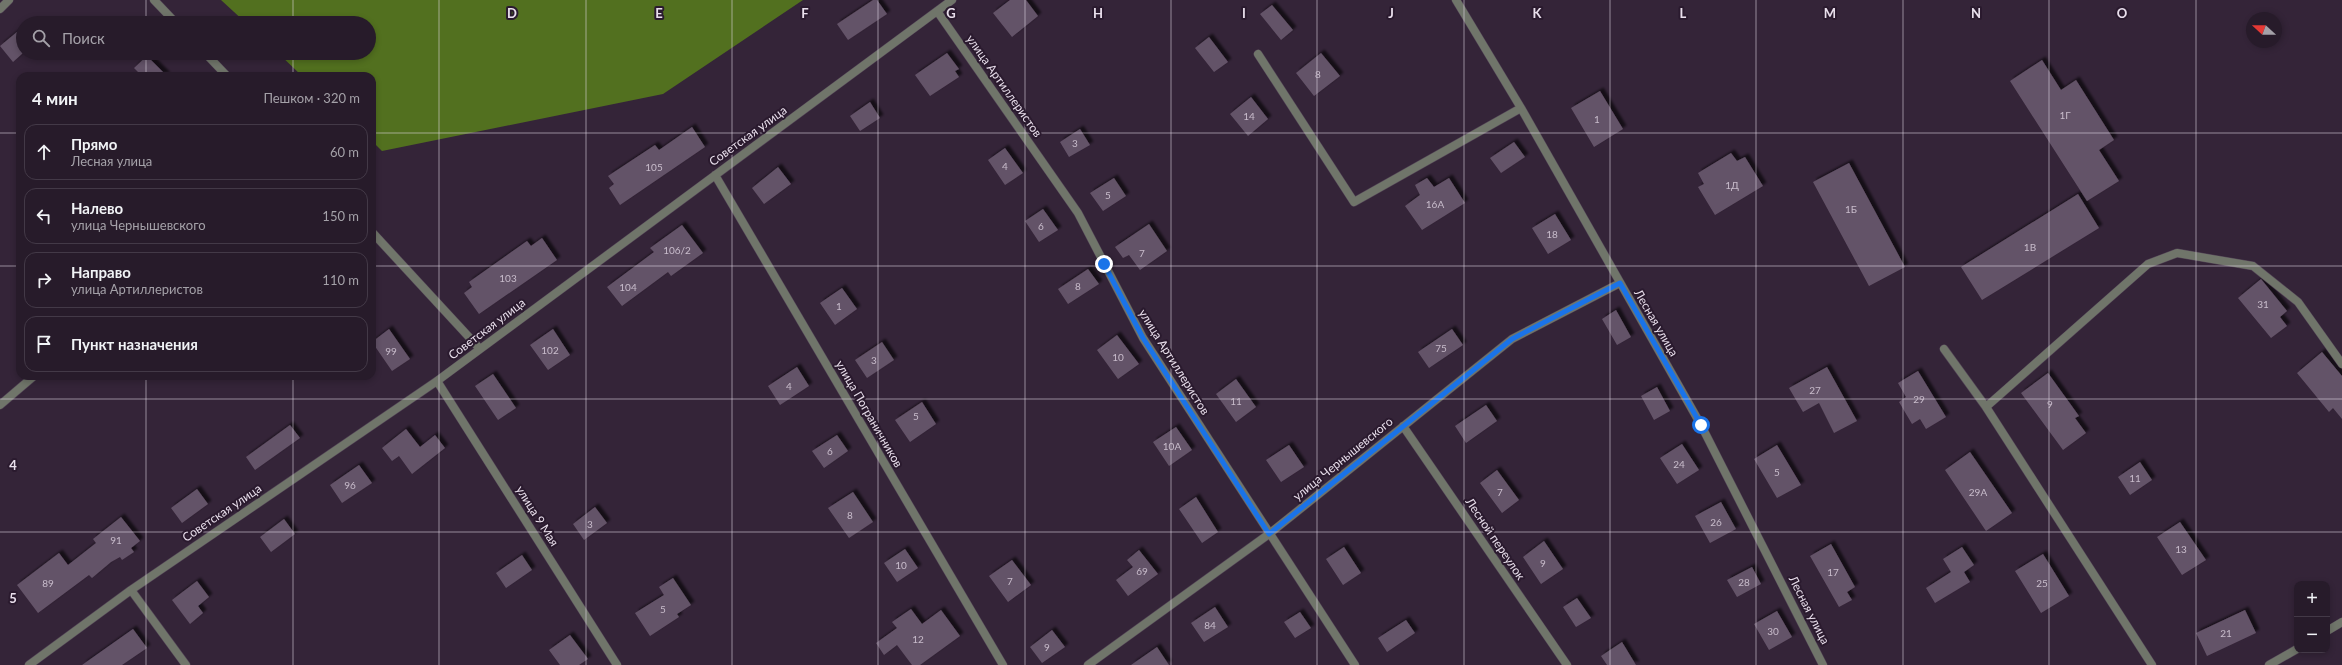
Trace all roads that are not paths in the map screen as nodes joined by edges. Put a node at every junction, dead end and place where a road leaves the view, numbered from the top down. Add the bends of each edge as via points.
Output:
1 (9, 0) edge
2 (154, 0) edge
3 (952, 0) edge
4 (1456, 0) edge
5 (0, 9) edge
6 (937, 11) junction
7 (169, 16) edge
8 (1258, 54) dead end
9 (212, 60) edge
10 (223, 72) edge
11 (1521, 108) junction
12 (715, 175) junction
13 (376, 236) edge
14 (1620, 283) junction
15 (1944, 349) dead end
16 (480, 350) junction
17 (2342, 364) edge
18 (29, 380) edge
19 (437, 381) junction
20 (0, 405) edge
21 (1986, 407) junction
22 (1403, 426) junction
23 (1269, 534) junction
24 (131, 590) junction
25 (2342, 622) edge
26 (2330, 629) edge
27 (2294, 651) edge
28 (29, 665) edge
29 (186, 665) edge
30 (617, 665) edge
31 (1003, 665) edge
32 (1088, 665) edge
33 (1355, 665) edge
34 (1567, 665) edge
35 (1823, 665) edge
36 (2152, 665) edge
37 (2269, 665) edge

1 - 5 street
2 - 7 street
3 - 6 street, Советская улица
4 - 11 street, Лесная улица
6 - 12 street, Советская улица
6 - 23 street, улица Артиллеристов via 1078,213 1143,338
8 - 11 street via 1354,202
9 - 10 street
11 - 14 street, Лесная улица
12 - 16 street, Советская улица
12 - 31 street, улица Пограничников
13 - 16 street
14 - 22 street, улица Чернышевского via 1512,339
14 - 35 street, Лесная улица via 1701,425
15 - 21 street
16 - 19 street, Советская улица
17 - 21 street via 2298,302 2253,266 2177,253 2148,264
18 - 20 street
19 - 24 street, Советская улица
19 - 30 street, улица 9 Мая
21 - 36 street
22 - 23 street, улица Чернышевского
22 - 34 street, Лесной переулок
23 - 32 street, улица Чернышевского
23 - 33 street, улица Артиллеристов
24 - 28 street, Советская улица
24 - 29 street
25 - 26 street
27 - 37 street

